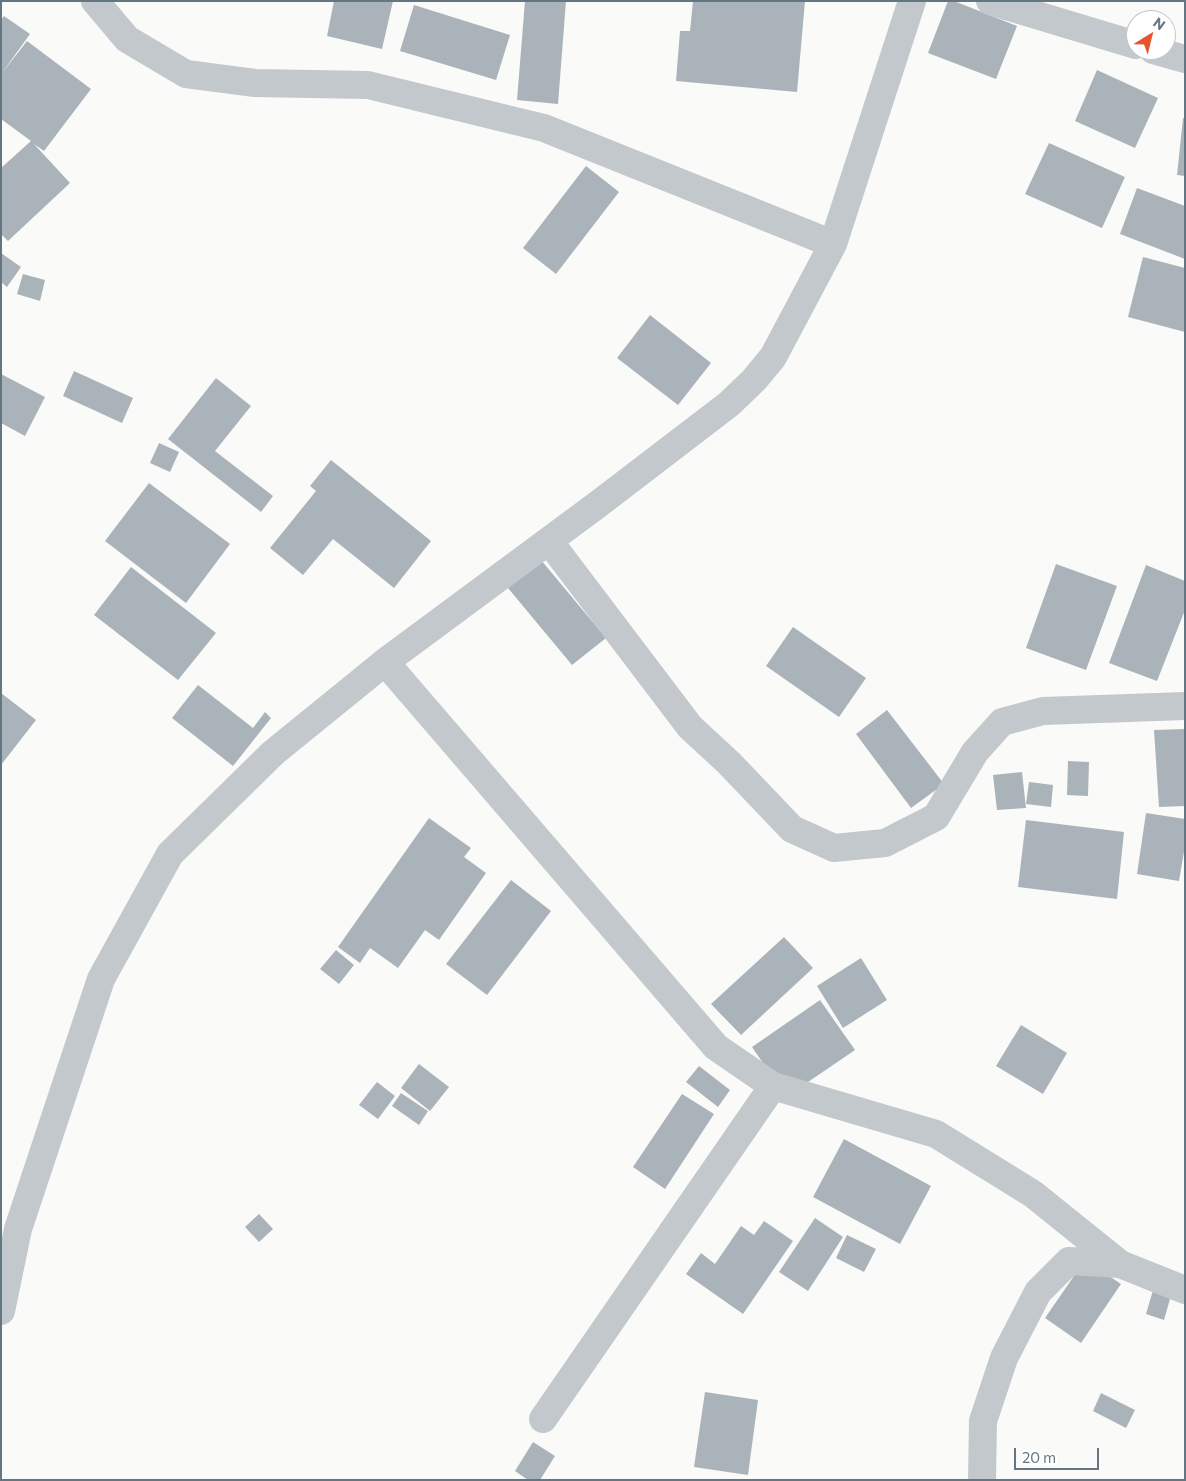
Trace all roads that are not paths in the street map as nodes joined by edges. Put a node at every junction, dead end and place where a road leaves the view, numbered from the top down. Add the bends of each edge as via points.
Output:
1 (95, 1) edge
2 (912, 1) edge
3 (990, 1) edge
4 (1126, 42) edge
5 (833, 244) junction
6 (550, 541) junction
7 (384, 662) junction
8 (1185, 706) edge
9 (773, 1086) junction
10 (1120, 1264) junction
11 (1185, 1290) edge
12 (1, 1311) edge
13 (542, 1418) dead end
14 (982, 1480) edge

1 - 5 street via 128,39 186,74 255,83 368,85 544,128
2 - 5 street
3 - 4 street
5 - 6 street via 773,357 754,380 729,404
6 - 7 street
6 - 8 street via 690,727 792,829 834,848 885,843 936,817 975,752 1002,722 1043,711
7 - 9 street via 716,1047
7 - 12 street via 273,753 170,854 101,979 18,1229
9 - 10 street via 936,1134 1033,1194
9 - 13 street
10 - 11 street
10 - 14 street via 1069,1261 1038,1292 1004,1358 983,1421

